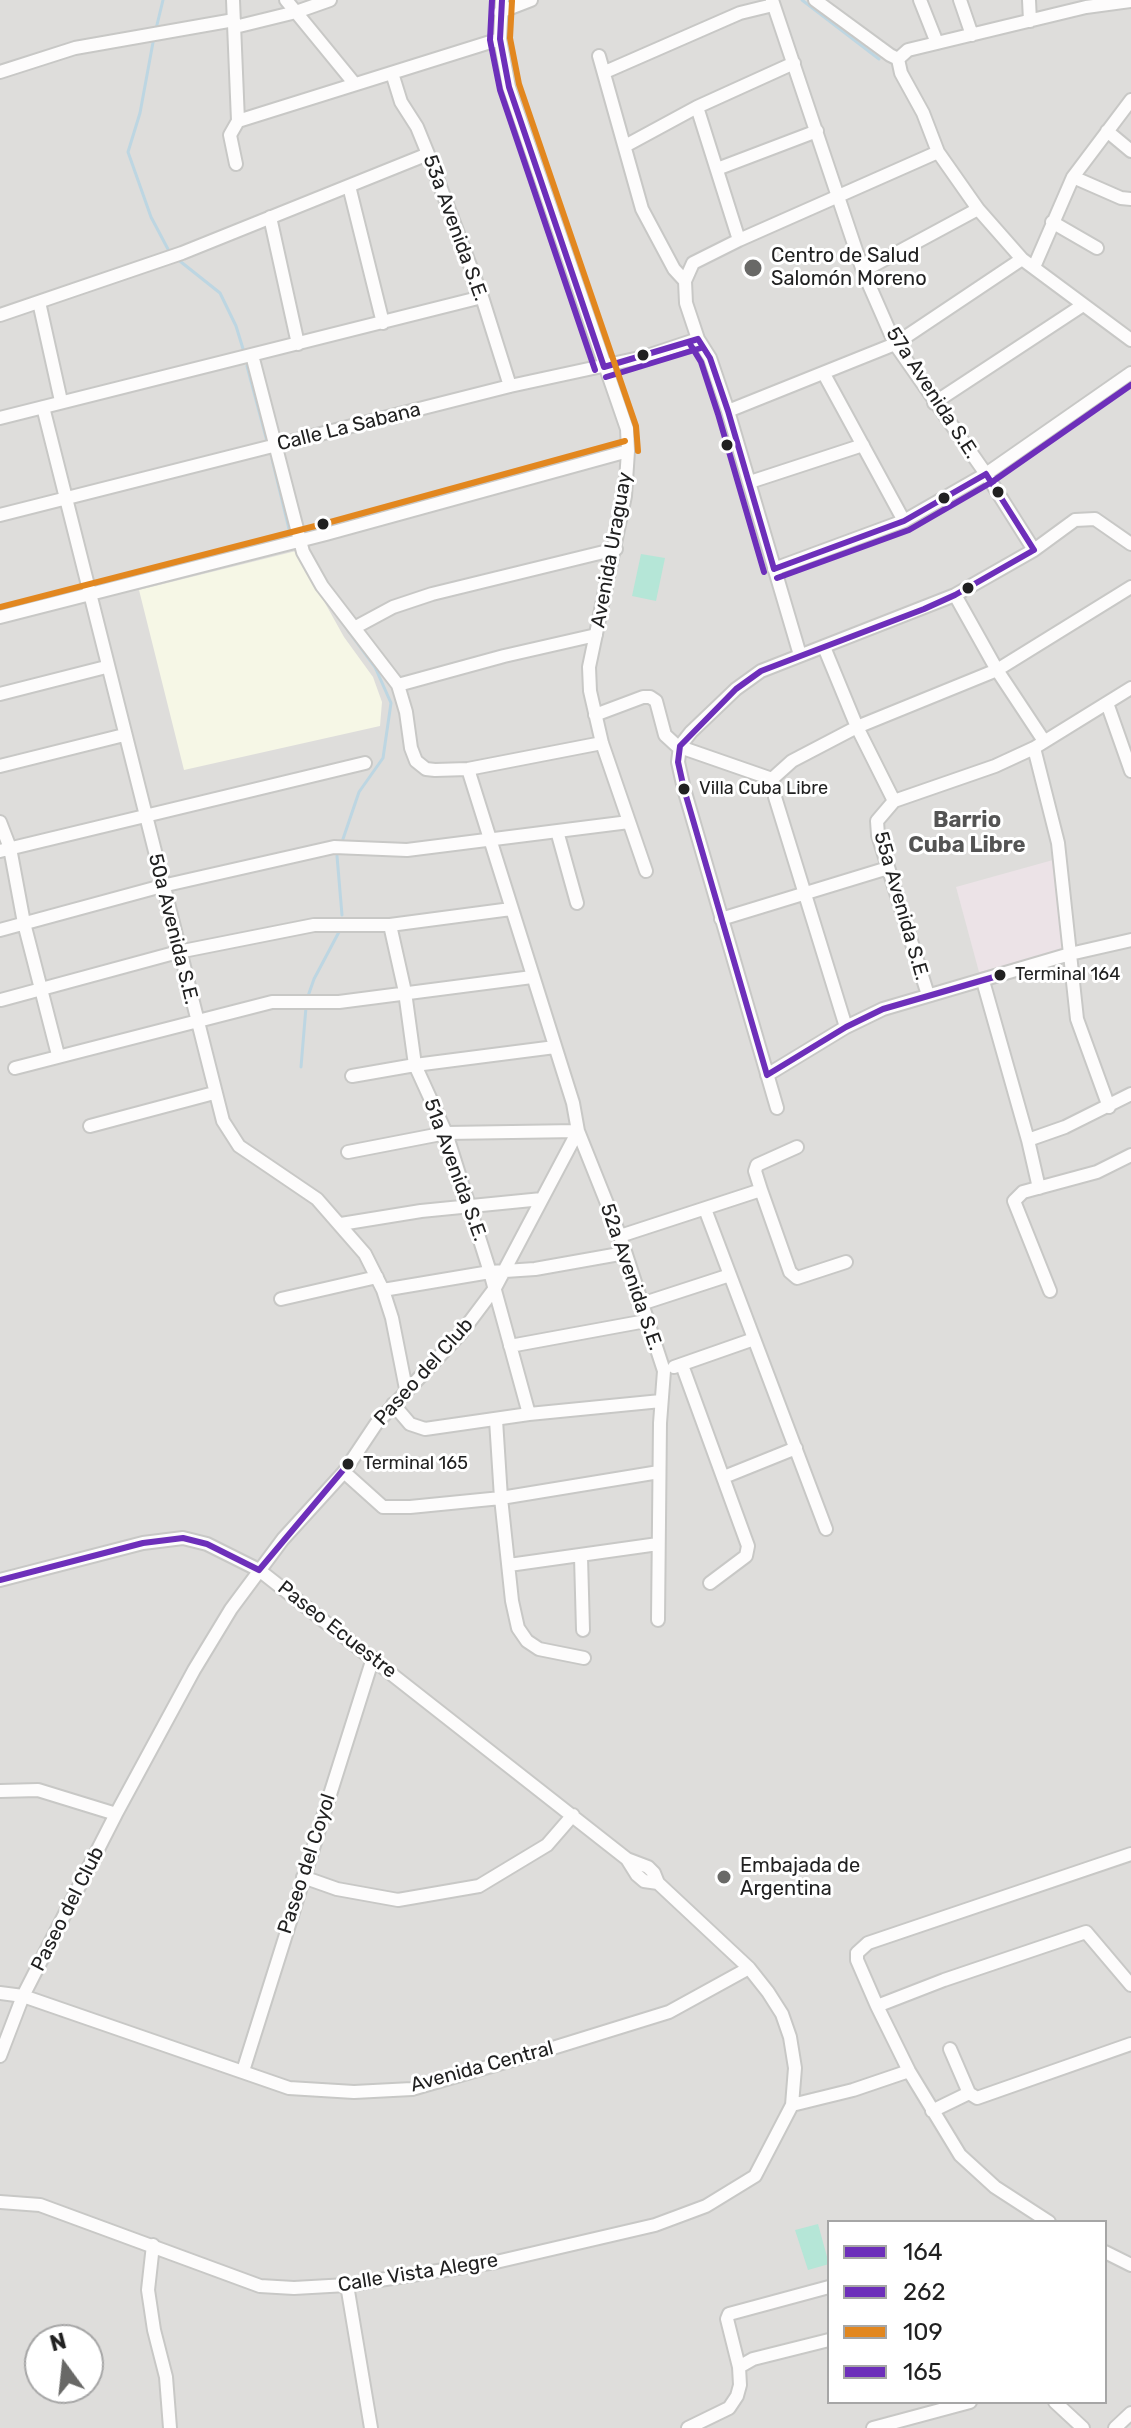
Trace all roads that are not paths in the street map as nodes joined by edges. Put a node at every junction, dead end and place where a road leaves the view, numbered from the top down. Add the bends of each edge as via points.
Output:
1 (233, 0) edge
2 (286, 0) edge
3 (330, 0) edge
4 (531, 0) edge
5 (815, 0) edge
6 (920, 0) edge
7 (960, 0) edge
8 (1029, 0) edge
9 (1130, 1) edge
10 (772, 3) edge
11 (501, 6) edge
12 (296, 12) junction
13 (1030, 21) junction
14 (235, 24) junction
15 (972, 35) junction
16 (500, 39) junction
17 (937, 43) junction
18 (599, 56) dead end
19 (898, 59) junction
20 (794, 63) junction
21 (0, 72) edge
22 (605, 72) junction
23 (392, 73) junction
24 (354, 83) junction
25 (1131, 100) edge
26 (697, 107) junction
27 (238, 121) junction
28 (817, 131) junction
29 (1107, 131) junction
30 (625, 146) junction
31 (1131, 151) edge
32 (938, 152) junction
33 (428, 154) junction
34 (236, 164) dead end
35 (717, 169) junction
36 (1073, 177) junction
37 (349, 186) junction
38 (839, 197) junction
39 (1131, 199) edge
40 (978, 209) junction
41 (270, 217) junction
42 (1052, 222) junction
43 (739, 240) junction
44 (1097, 248) dead end
45 (1022, 259) junction
46 (1034, 267) junction
47 (863, 271) junction
48 (685, 281) junction
49 (482, 297) junction
50 (39, 302) junction
51 (1083, 305) junction
52 (0, 315) edge
53 (383, 323) junction
54 (698, 339) junction
55 (1131, 340) edge
56 (298, 344) junction
57 (895, 344) junction
58 (252, 355) junction
59 (604, 367) junction
60 (1131, 373) edge
61 (824, 374) junction
62 (510, 386) junction
63 (61, 401) junction
64 (934, 403) junction
65 (43, 407) junction
66 (728, 411) junction
67 (0, 418) edge
68 (863, 445) junction
69 (276, 446) junction
70 (628, 451) junction
71 (986, 474) junction
72 (750, 482) junction
73 (64, 498) junction
74 (0, 515) edge
75 (904, 521) junction
76 (299, 540) junction
77 (1131, 544) edge
78 (616, 549) junction
79 (1034, 550) junction
80 (774, 569) junction
81 (1131, 587) edge
82 (88, 595) junction
83 (955, 595) junction
84 (0, 617) edge
85 (354, 628) junction
86 (596, 635) junction
87 (824, 647) junction
88 (800, 655) junction
89 (106, 667) junction
90 (997, 670) junction
91 (398, 685) junction
92 (1131, 688) edge
93 (0, 694) edge
94 (1107, 703) junction
95 (595, 715) junction
96 (857, 727) junction
97 (124, 735) junction
98 (602, 743) junction
99 (1039, 744) junction
100 (680, 746) junction
101 (365, 763) dead end
102 (0, 766) edge
103 (468, 769) junction
104 (1131, 771) edge
105 (772, 779) junction
106 (894, 801) junction
107 (144, 815) junction
108 (0, 822) edge
109 (629, 822) junction
110 (557, 831) junction
111 (491, 838) junction
112 (5, 850) edge
113 (888, 868) junction
114 (646, 871) dead end
115 (162, 886) junction
116 (805, 893) junction
117 (577, 903) dead end
118 (511, 909) junction
119 (721, 919) junction
120 (24, 923) junction
121 (390, 925) junction
122 (0, 930) edge
123 (1131, 940) edge
124 (178, 952) junction
125 (1070, 954) junction
126 (532, 977) junction
127 (983, 981) junction
128 (41, 990) junction
129 (405, 992) junction
130 (928, 995) junction
131 (1, 1000) edge
132 (196, 1023) junction
133 (846, 1027) junction
134 (555, 1047) junction
135 (58, 1055) junction
136 (415, 1065) junction
137 (15, 1068) dead end
138 (767, 1075) junction
139 (352, 1076) dead end
140 (214, 1093) junction
141 (1131, 1094) edge
142 (1109, 1107) junction
143 (777, 1108) dead end
144 (90, 1126) dead end
145 (578, 1131) junction
146 (446, 1133) junction
147 (1028, 1140) junction
148 (797, 1147) dead end
149 (348, 1152) dead end
150 (1131, 1155) edge
151 (1039, 1188) junction
152 (761, 1190) junction
153 (542, 1199) junction
154 (469, 1206) junction
155 (705, 1209) junction
156 (341, 1224) junction
157 (620, 1236) junction
158 (625, 1253) junction
159 (846, 1262) dead end
160 (490, 1272) junction
161 (505, 1272) junction
162 (730, 1275) junction
163 (380, 1284) junction
164 (495, 1288) junction
165 (1050, 1291) dead end
166 (281, 1299) dead end
167 (641, 1304) junction
168 (646, 1321) junction
169 (754, 1339) junction
170 (510, 1346) junction
171 (682, 1365) junction
172 (664, 1371) junction
173 (406, 1389) junction
174 (661, 1401) junction
175 (393, 1404) junction
176 (529, 1414) junction
177 (496, 1420) junction
178 (796, 1448) junction
179 (344, 1472) junction
180 (659, 1472) junction
181 (724, 1477) junction
182 (501, 1498) junction
183 (826, 1529) dead end
184 (658, 1544) junction
185 (581, 1557) junction
186 (509, 1565) junction
187 (259, 1570) junction
188 (0, 1580) edge
189 (710, 1583) dead end
190 (658, 1620) dead end
191 (583, 1630) dead end
192 (373, 1658) junction
193 (584, 1658) dead end
194 (0, 1791) edge
195 (116, 1814) junction
196 (573, 1815) junction
197 (1131, 1854) edge
198 (303, 1877) junction
199 (749, 1968) junction
200 (1131, 1985) edge
201 (0, 1993) edge
202 (23, 1996) junction
203 (877, 2006) junction
204 (1131, 2044) edge
205 (950, 2049) dead end
206 (0, 2056) edge
207 (243, 2071) junction
208 (909, 2071) junction
209 (969, 2093) junction
210 (792, 2105) junction
211 (932, 2111) junction
212 (0, 2202) edge
213 (1027, 2217) edge
214 (153, 2245) junction
215 (1107, 2253) edge
216 (1131, 2265) edge
217 (347, 2285) junction
218 (827, 2288) edge
219 (827, 2340) edge
220 (739, 2367) junction
221 (963, 2404) edge
222 (1057, 2404) edge
223 (1131, 2413) edge
224 (170, 2428) edge
225 (371, 2428) edge
226 (688, 2428) edge
227 (873, 2428) edge
228 (1083, 2428) edge
229 (1115, 2428) edge

1 - 14 street
2 - 12 street
3 - 12 street
4 - 11 street
5 - 19 street
6 - 17 street
7 - 15 street
8 - 13 street
9 - 13 street
10 - 20 street, 57a Avenida S.E.
10 - 22 street
11 - 16 street, Avenida Uraguay
12 - 14 street
12 - 24 street
13 - 15 street
14 - 21 street via 146,33
14 - 27 street
15 - 17 street
16 - 23 street
16 - 59 street, Avenida Uraguay via 509,87
17 - 19 street via 908,50
18 - 22 street
19 - 32 street
20 - 26 street
20 - 28 street, 57a Avenida S.E.
22 - 30 street
23 - 24 street
23 - 33 street, 53a Avenida S.E.
24 - 27 street
25 - 29 street
26 - 30 street
26 - 35 street
27 - 34 street via 230,135
28 - 35 street
28 - 38 street, 57a Avenida S.E.
29 - 31 street
29 - 36 street
30 - 48 street via 642,209
32 - 38 street
32 - 40 street
33 - 37 street
33 - 49 street, 53a Avenida S.E.
35 - 43 street
36 - 39 street
36 - 42 street
37 - 41 street
37 - 53 street
38 - 43 street
38 - 47 street, 57a Avenida S.E.
40 - 45 street
40 - 47 street
41 - 50 street
41 - 56 street
42 - 44 street
42 - 46 street
43 - 48 street via 693,263
45 - 46 street
45 - 57 street
46 - 51 street
47 - 57 street, 57a Avenida S.E.
48 - 54 street
49 - 53 street
49 - 62 street, 53a Avenida S.E.
50 - 52 street
50 - 63 street
51 - 55 street
51 - 64 street
53 - 56 street
54 - 59 street, Calle La Sabana
54 - 66 street
56 - 58 street
57 - 61 street
57 - 64 street, 57a Avenida S.E.
58 - 63 street
58 - 69 street
59 - 62 street, Calle La Sabana
59 - 70 street, Avenida Uraguay via 627,429
60 - 71 street
61 - 66 street
61 - 68 street
62 - 69 street, Calle La Sabana
63 - 65 street
64 - 71 street, 57a Avenida S.E.
65 - 67 street
65 - 73 street, 50a Avenida S.E.
66 - 72 street
68 - 72 street
68 - 75 street
69 - 73 street, Calle La Sabana
69 - 76 street
70 - 76 street
70 - 78 street, Avenida Uraguay
71 - 75 street
71 - 79 street, 57a Avenida S.E.
72 - 80 street
73 - 74 street, Calle La Sabana
73 - 82 street, 50a Avenida S.E.
75 - 80 street
76 - 82 street
76 - 85 street via 322,586
77 - 79 street via 1095,519 1085,518
78 - 85 street via 432,594
78 - 86 street, Avenida Uraguay
79 - 83 street
80 - 88 street
81 - 90 street
82 - 84 street
82 - 89 street, 50a Avenida S.E.
83 - 87 street
83 - 90 street
85 - 91 street
86 - 91 street
86 - 95 street, Avenida Uraguay via 589,667
87 - 88 street
87 - 96 street, 55a Avenida S.E.
88 - 100 street via 761,671 736,689
89 - 93 street
89 - 97 street, 50a Avenida S.E.
90 - 96 street
90 - 99 street
91 - 103 street via 416,761 426,769
92 - 94 street
94 - 99 street
94 - 104 street
95 - 98 street, Avenida Uraguay
95 - 100 street via 650,697 656,701 665,735
96 - 105 street via 792,761
96 - 106 street, 55a Avenida S.E.
97 - 102 street
97 - 107 street, 50a Avenida S.E.
98 - 103 street
98 - 109 street, Avenida Uraguay
99 - 106 street via 995,766
99 - 125 street via 1058,843
100 - 105 street
100 - 119 street via 684,789
101 - 107 street
103 - 111 street
105 - 116 street
106 - 113 street, 55a Avenida S.E. via 877,821
107 - 112 street
107 - 115 street, 50a Avenida S.E.
108 - 112 street
109 - 110 street
109 - 114 street, Avenida Uraguay
110 - 111 street
110 - 117 street
111 - 115 street via 407,850 334,847
111 - 118 street
112 - 120 street
113 - 116 street
113 - 130 street, 55a Avenida S.E.
115 - 120 street
115 - 124 street, 50a Avenida S.E.
116 - 119 street
116 - 133 street
118 - 121 street
118 - 126 street
119 - 138 street
120 - 122 street
120 - 128 street
121 - 124 street via 314,925
121 - 129 street, 51a Avenida S.E.
123 - 125 street
124 - 128 street
124 - 132 street, 50a Avenida S.E.
125 - 127 street
125 - 142 street via 1077,1019
126 - 129 street
126 - 134 street
127 - 130 street
127 - 147 street
128 - 131 street
128 - 135 street
129 - 132 street via 339,1002 272,1002
129 - 136 street, 51a Avenida S.E.
130 - 133 street
132 - 135 street
132 - 140 street, 50a Avenida S.E.
133 - 138 street
134 - 136 street
134 - 145 street
135 - 137 street
136 - 139 street
136 - 146 street, 51a Avenida S.E.
138 - 143 street
140 - 144 street
140 - 156 street, 50a Avenida S.E. via 239,1146 317,1199
141 - 142 street
142 - 147 street
145 - 146 street
145 - 153 street, Paseo del Club
145 - 157 street, 52a Avenida S.E.
146 - 149 street
146 - 154 street, 51a Avenida S.E.
147 - 151 street
148 - 152 street via 757,1165
150 - 151 street via 1097,1172
151 - 165 street via 1023,1192 1014,1206
152 - 155 street
152 - 159 street via 790,1272 797,1278
153 - 154 street
153 - 161 street, Paseo del Club
154 - 156 street
154 - 160 street, 51a Avenida S.E.
155 - 157 street
155 - 162 street
156 - 163 street, 50a Avenida S.E.
157 - 158 street, 52a Avenida S.E.
158 - 161 street
158 - 167 street, 52a Avenida S.E.
160 - 161 street
160 - 163 street
160 - 164 street, 51a Avenida S.E.
161 - 164 street, Paseo del Club
162 - 167 street
162 - 169 street
163 - 166 street
163 - 173 street, 50a Avenida S.E.
164 - 170 street, 51a Avenida S.E.
164 - 173 street, Paseo del Club via 462,1332
167 - 168 street, 52a Avenida S.E.
168 - 170 street
168 - 172 street, 52a Avenida S.E.
169 - 171 street
169 - 178 street
170 - 176 street, 51a Avenida S.E.
171 - 172 street
171 - 181 street
172 - 174 street, 52a Avenida S.E.
173 - 175 street, Paseo del Club
174 - 176 street
174 - 180 street, 52a Avenida S.E.
175 - 177 street via 410,1424 425,1429
175 - 179 street, Paseo del Club
176 - 177 street
177 - 182 street
178 - 181 street
178 - 183 street
179 - 182 street via 383,1507
179 - 187 street, Paseo del Club
180 - 182 street
180 - 184 street, 52a Avenida S.E.
181 - 189 street via 748,1546 746,1556
182 - 186 street
184 - 185 street
184 - 190 street, 52a Avenida S.E.
185 - 186 street
185 - 191 street
186 - 193 street via 518,1628 527,1641 539,1649
187 - 188 street, Paseo Ecuestre via 183,1538 143,1543
187 - 192 street, Paseo Ecuestre
187 - 195 street, Paseo del Club via 194,1670
192 - 196 street, Paseo Ecuestre
192 - 198 street, Paseo del Coyol
194 - 195 street via 38,1790
195 - 202 street, Paseo del Club
196 - 198 street via 547,1845 479,1886 398,1900
196 - 199 street, Paseo Ecuestre via 627,1859 648,1867 658,1883
197 - 203 street via 868,1943 858,1950 857,1960
198 - 207 street, Paseo del Coyol
199 - 207 street, Avenida Central via 669,2012 412,2089 289,2088
199 - 210 street, Paseo Ecuestre via 782,2014 790,2037 795,2068
200 - 203 street via 1086,1932
201 - 202 street, Avenida Central
202 - 206 street, Paseo del Club
202 - 207 street, Avenida Central
203 - 208 street
204 - 209 street via 982,2098
205 - 209 street
208 - 210 street
208 - 211 street
209 - 211 street
210 - 217 street, Calle Vista Alegre via 755,2176 706,2206 655,2225 496,2262
211 - 213 street via 960,2155
212 - 214 street, Calle Vista Alegre via 40,2205
214 - 217 street, Calle Vista Alegre via 260,2286
214 - 224 street via 148,2290 166,2377
215 - 216 street
217 - 225 street
218 - 220 street via 729,2314
219 - 220 street
220 - 226 street via 740,2385 729,2408
221 - 227 street
222 - 228 street
223 - 229 street

